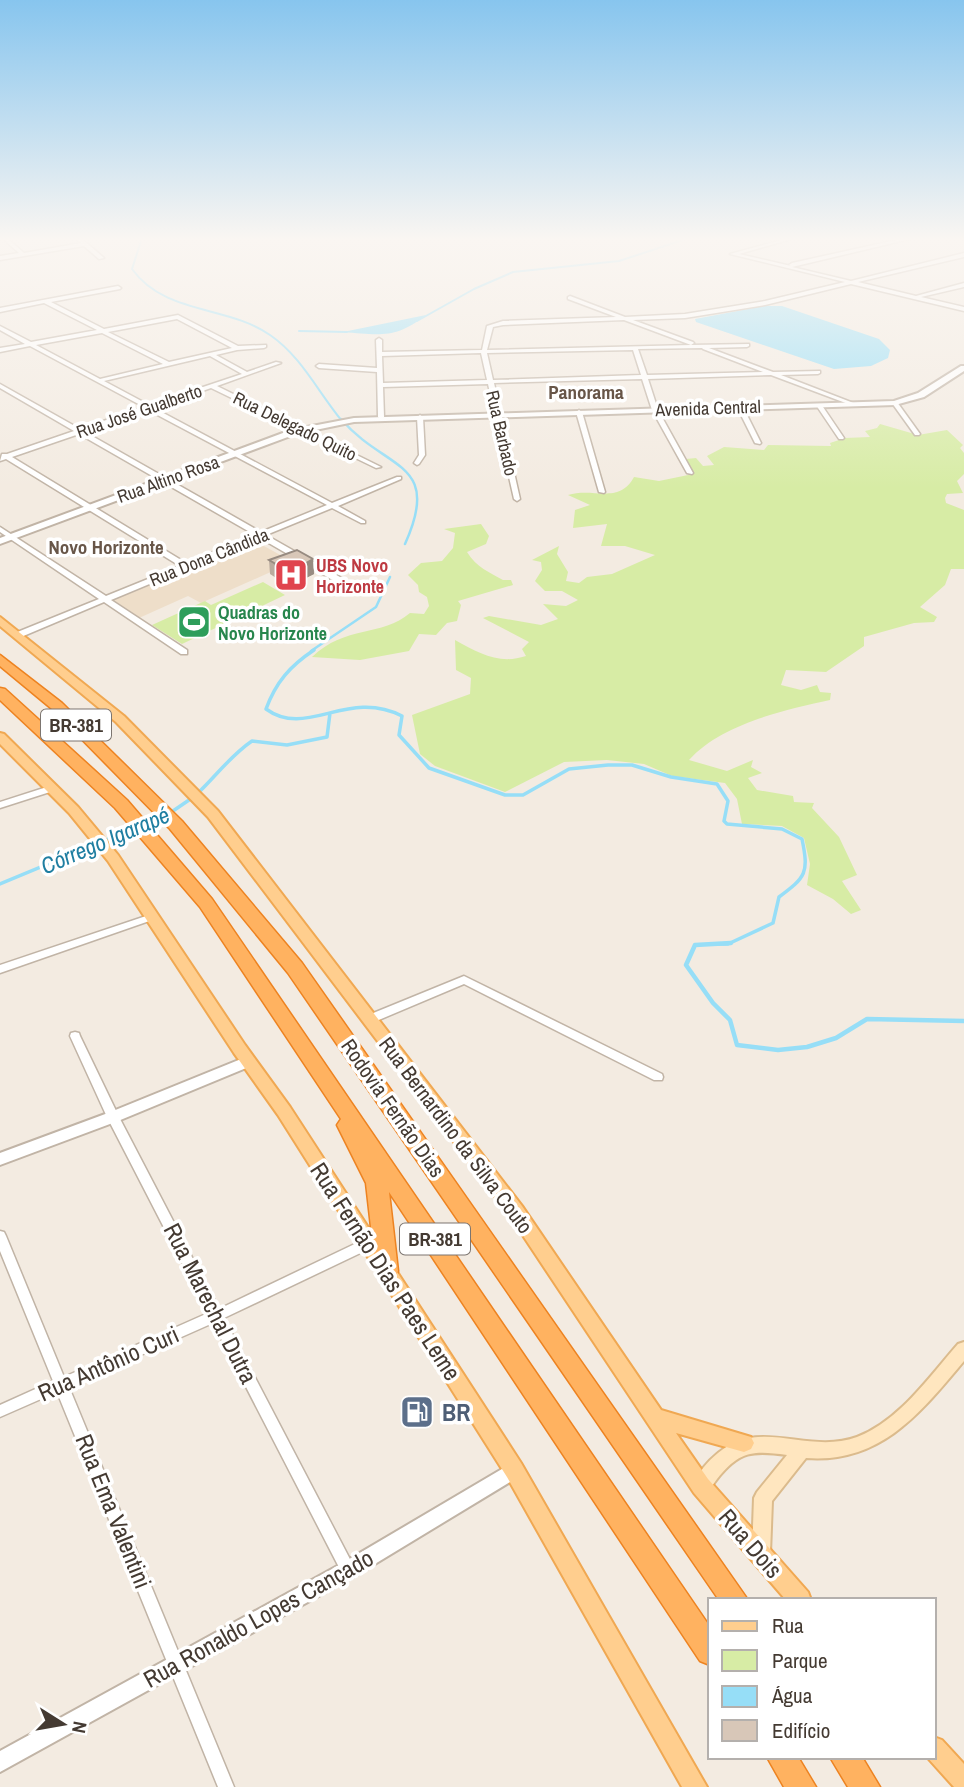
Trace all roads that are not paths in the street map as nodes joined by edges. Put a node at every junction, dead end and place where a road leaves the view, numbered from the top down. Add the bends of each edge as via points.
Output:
1 (85, 321) edge
2 (155, 321) edge
3 (186, 321) edge
4 (569, 321) edge
5 (631, 321) edge
6 (0, 328) edge
7 (104, 331) junction
8 (379, 340) dead end
9 (33, 345) junction
10 (747, 345) dead end
11 (264, 346) dead end
12 (698, 346) junction
13 (237, 348) junction
14 (635, 348) junction
15 (0, 350) edge
16 (484, 352) junction
17 (380, 354) junction
18 (212, 355) junction
19 (278, 363) dead end
20 (171, 365) junction
21 (319, 366) dead end
22 (964, 368) edge
23 (379, 370) junction
24 (818, 372) dead end
25 (770, 373) junction
26 (247, 374) junction
27 (645, 377) junction
28 (99, 381) junction
29 (490, 382) junction
30 (380, 385) junction
31 (0, 386) edge
32 (212, 386) junction
33 (895, 403) junction
34 (853, 404) junction
35 (819, 405) junction
36 (740, 407) junction
37 (148, 408) junction
38 (656, 410) junction
39 (579, 412) junction
40 (498, 414) junction
41 (381, 417) junction
42 (420, 417) junction
43 (337, 423) joint
44 (302, 430) junction
45 (78, 432) junction
46 (916, 433) dead end
47 (841, 438) dead end
48 (758, 443) dead end
49 (236, 454) junction
50 (2, 456) edge
51 (416, 463) dead end
52 (378, 467) dead end
53 (690, 473) dead end
54 (400, 478) dead end
55 (164, 480) junction
56 (602, 492) dead end
57 (517, 499) dead end
58 (332, 506) junction
59 (91, 507) junction
60 (363, 522) dead end
61 (0, 529) edge
62 (260, 536) junction
63 (12, 537) junction
64 (0, 541) edge
65 (185, 566) junction
66 (351, 587) dead end
67 (104, 600) junction
68 (0, 621) edge
69 (18, 635) junction
70 (184, 653) dead end
71 (0, 659) edge
72 (0, 692) edge
73 (0, 737) edge
74 (50, 789) junction
75 (0, 805) edge
76 (152, 917) junction
77 (0, 969) edge
78 (370, 1019) junction
79 (75, 1036) dead end
80 (308, 1051) junction
81 (246, 1062) junction
82 (657, 1077) dead end
83 (113, 1117) junction
84 (0, 1159) edge
85 (0, 1236) edge
86 (368, 1244) junction
87 (387, 1270) junction
88 (218, 1315) junction
89 (964, 1349) edge
90 (61, 1383) junction
91 (0, 1410) edge
92 (653, 1417) junction
93 (744, 1443) junction
94 (802, 1450) junction
95 (514, 1470) junction
96 (701, 1486) junction
97 (761, 1556) junction
98 (348, 1570) junction
99 (734, 1598) edge
100 (798, 1598) edge
101 (708, 1648) edge
102 (177, 1664) junction
103 (936, 1750) edge
104 (782, 1759) edge
105 (845, 1759) edge
106 (0, 1762) edge
107 (964, 1781) edge
108 (226, 1787) edge
109 (695, 1787) edge
110 (801, 1787) edge
111 (865, 1787) edge

1 - 7 street
2 - 7 street
3 - 13 street
4 - 16 street, Rua Barbado via 489,327
5 - 12 street
6 - 9 street
7 - 9 street
7 - 20 street
8 - 17 street
9 - 15 street
9 - 28 street
10 - 12 street
11 - 13 street
12 - 14 street
12 - 25 street
13 - 18 street
14 - 16 street
14 - 27 street
16 - 17 street
16 - 29 street, Rua Barbado
17 - 23 street
18 - 20 street
18 - 26 street
19 - 26 street, Rua José Gualberto
20 - 28 street
21 - 23 street
22 - 33 street, Avenida Central via 921,395
23 - 30 street
24 - 25 street
25 - 27 street
25 - 34 street
26 - 32 street, Rua José Gualberto
27 - 29 street
27 - 38 street
28 - 37 street
29 - 30 street
29 - 40 street, Rua Barbado
30 - 41 street
31 - 45 street
32 - 37 street, Rua José Gualberto
32 - 44 street, Rua Delegado Quito
33 - 34 street, Avenida Central
33 - 46 street
34 - 35 street, Avenida Central
35 - 36 street, Avenida Central
35 - 47 street
36 - 38 street, Avenida Central
36 - 48 street
37 - 45 street, Rua José Gualberto
37 - 49 street
38 - 39 street, Avenida Central
38 - 53 street
39 - 40 street, Avenida Central
39 - 56 street
40 - 42 street, Avenida Central
40 - 57 street, Rua Barbado
41 - 42 street, Avenida Central
41 - 43 street, Avenida Central
42 - 51 street via 422,455
43 - 44 street, Rua Altino Rosa
44 - 49 street, Rua Altino Rosa
44 - 52 street, Rua Delegado Quito
45 - 50 street, Rua José Gualberto
45 - 55 street
49 - 55 street, Rua Altino Rosa
49 - 58 street
50 - 59 street
54 - 58 street, Rua Dona Cândida
55 - 59 street, Rua Altino Rosa
55 - 62 street
58 - 60 street
58 - 62 street, Rua Dona Cândida
59 - 63 street, Rua Altino Rosa
59 - 65 street
61 - 63 street
62 - 65 street, Rua Dona Cândida
62 - 66 street
63 - 64 street, Rua Altino Rosa
63 - 67 street
65 - 67 street, Rua Dona Cândida
67 - 69 street, Rua Dona Cândida
67 - 70 street
68 - 69 main road, Rua Bernardino da Silva Couto
69 - 78 main road, Rua Bernardino da Silva Couto via 89,692 196,794
71 - 99 highway, Rodovia Fernão Dias / BR-381 via 57,706 176,825 295,968
72 - 80 highway, Rodovia Fernão Dias / BR-381 via 149,835 206,903
73 - 74 main road, Rua Fernão Dias Paes Leme
74 - 75 street
74 - 76 main road, Rua Fernão Dias Paes Leme via 113,857
76 - 77 street
76 - 81 main road, Rua Fernão Dias Paes Leme
78 - 82 street via 464,981 475,983
78 - 92 main road, Rua Bernardino da Silva Couto via 516,1211
79 - 83 street, Rua Marechal Dutra
80 - 87 highway via 377,1183
80 - 101 highway, Rodovia Fernão Dias / BR-381
81 - 83 street
81 - 86 main road, Rua Fernão Dias Paes Leme via 284,1111
83 - 84 street
83 - 88 street, Rua Marechal Dutra
85 - 90 street, Rua Ema Valentini
86 - 87 main road, Rua Fernão Dias Paes Leme
86 - 88 street, Rua Antônio Curi
87 - 95 main road, Rua Fernão Dias Paes Leme
88 - 90 street, Rua Antônio Curi
88 - 98 street, Rua Marechal Dutra
89 - 94 main road via 910,1410 881,1432 844,1448
90 - 91 street, Rua Antônio Curi
90 - 102 street, Rua Ema Valentini
92 - 93 main road
92 - 96 main road, Rua Bernardino da Silva Couto
93 - 94 main road
93 - 96 main road via 727,1453
94 - 97 main road via 762,1498
95 - 98 street, Rua Ronaldo Lopes Cançado
95 - 109 main road, Rua Fernão Dias Paes Leme
96 - 97 main road, Rua Dois
97 - 100 main road, Rua Dois
98 - 102 street, Rua Ronaldo Lopes Cançado
102 - 106 street, Rua Ronaldo Lopes Cançado
102 - 108 street, Rua Ema Valentini
103 - 107 main road
104 - 110 highway
105 - 111 highway

